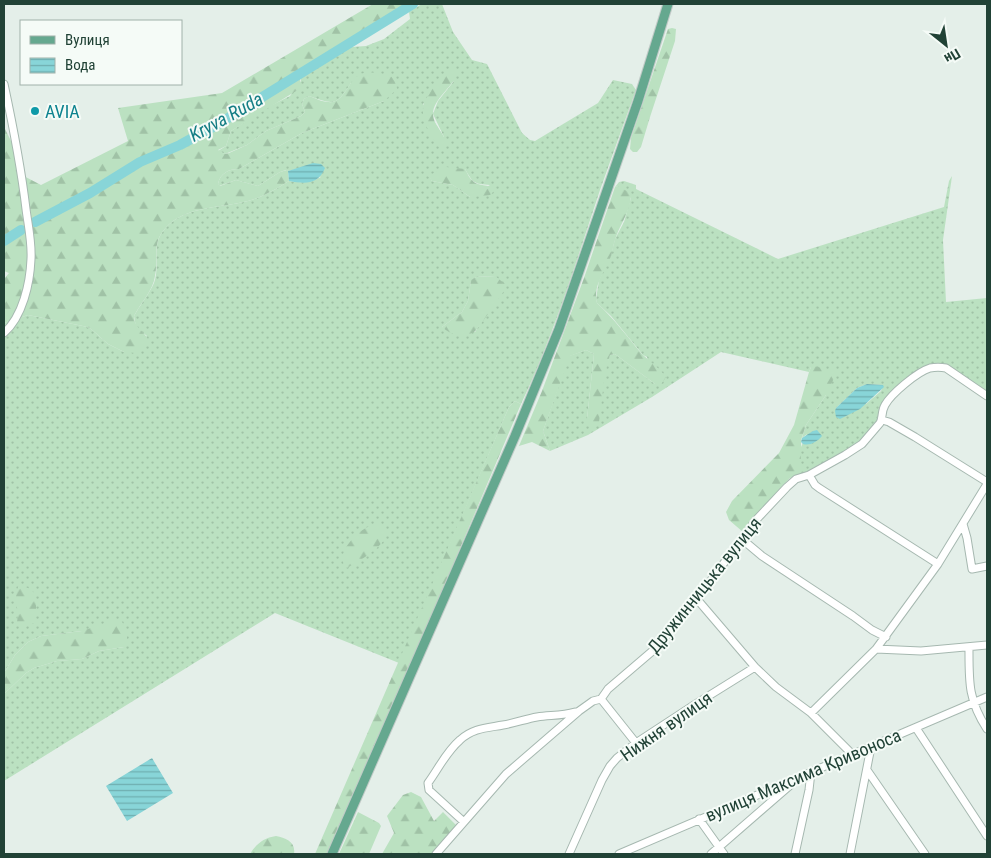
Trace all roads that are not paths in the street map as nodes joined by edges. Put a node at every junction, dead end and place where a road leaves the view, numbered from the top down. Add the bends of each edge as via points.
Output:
1 (667, 7) edge
2 (4, 84) edge
3 (4, 333) edge
4 (987, 396) edge
5 (882, 420) junction
6 (809, 474) junction
7 (987, 483) edge
8 (963, 524) junction
9 (743, 540) junction
10 (938, 564) junction
11 (987, 566) edge
12 (696, 598) junction
13 (886, 637) junction
14 (987, 645) edge
15 (968, 648) junction
16 (876, 649) junction
17 (755, 666) junction
18 (987, 697) edge
19 (601, 699) junction
20 (973, 703) junction
21 (579, 711) junction
22 (811, 714) junction
23 (916, 728) junction
24 (987, 729) edge
25 (636, 743) junction
26 (871, 747) junction
27 (853, 754) junction
28 (867, 770) junction
29 (811, 772) junction
30 (800, 776) junction
31 (699, 819) junction
32 (464, 822) junction
33 (987, 836) edge
34 (719, 847) junction
35 (332, 854) edge
36 (436, 854) edge
37 (569, 854) edge
38 (620, 854) edge
39 (711, 854) edge
40 (724, 854) edge
41 (795, 854) edge
42 (850, 854) edge
43 (925, 854) edge

1 - 35 main road via 559,329
2 - 3 street via 22,172 31,243 27,288 13,322
4 - 5 street, Дружинницька вулиця via 946,368 930,368 889,398 881,412
5 - 6 street, Дружинницька вулиця via 862,444
5 - 7 street via 916,437
6 - 9 street, Дружинницька вулиця via 787,487 756,520
6 - 10 street via 819,488
7 - 8 street
8 - 10 street
8 - 11 street via 972,569
9 - 12 street, Дружинницька вулиця
9 - 13 street via 762,556
10 - 13 street
12 - 17 street
12 - 19 street, Дружинницька вулиця via 656,648 608,689
13 - 16 street
14 - 15 street
15 - 16 street
15 - 20 street
16 - 22 street
17 - 22 street
17 - 25 street, Нижня вулиця
18 - 20 street, вулиця Максима Кривоноса
19 - 21 street, Дружинницька вулиця
19 - 25 street
20 - 23 street, вулиця Максима Кривоноса
20 - 24 street
21 - 32 street, Дружинницька вулиця via 498,782
21 - 32 street via 486,727 461,738 447,752 428,786
22 - 27 street
23 - 26 street, вулиця Максима Кривоноса
23 - 33 street
25 - 37 street, Нижня вулиця via 610,766
26 - 27 street, вулиця Максима Кривоноса
26 - 28 street
27 - 29 street, вулиця Максима Кривоноса
28 - 42 street
28 - 43 street
29 - 30 street, вулиця Максима Кривоноса
29 - 41 street
30 - 31 street, вулиця Максима Кривоноса
30 - 34 street
31 - 34 street
31 - 38 street, вулиця Максима Кривоноса
32 - 36 street, Дружинницька вулиця
34 - 39 street
34 - 40 street

